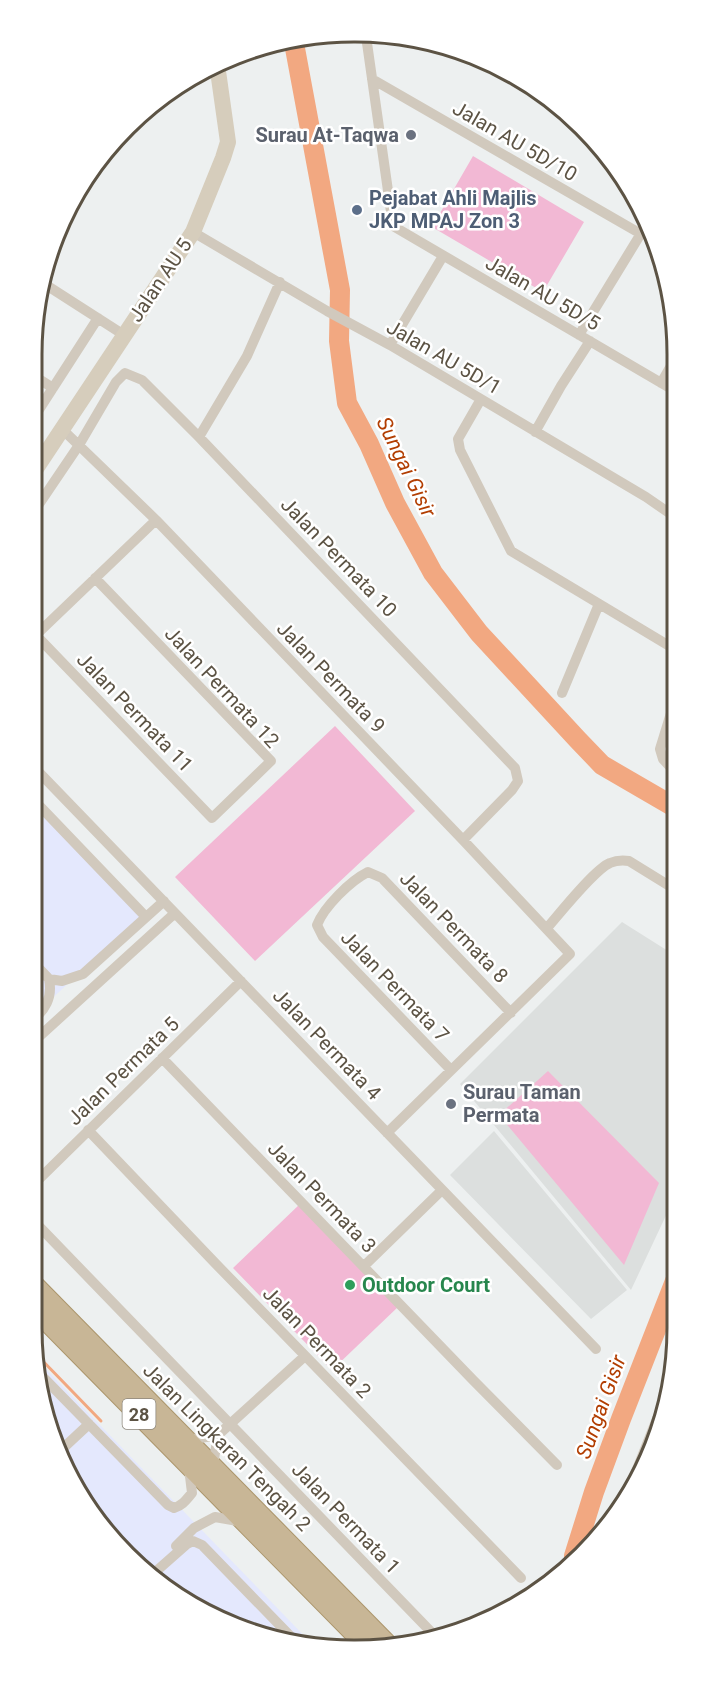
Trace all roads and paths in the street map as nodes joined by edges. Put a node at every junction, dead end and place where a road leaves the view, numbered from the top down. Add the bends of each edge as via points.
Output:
1 (367, 43) edge
2 (218, 73) edge
3 (372, 79) junction
4 (193, 231) junction
5 (641, 234) joint
6 (443, 256) junction
7 (280, 282) junction
8 (50, 287) edge
9 (98, 318) junction
10 (124, 335) junction
11 (579, 335) junction
12 (590, 341) junction
13 (390, 345) junction
14 (667, 372) edge
15 (42, 381) edge
16 (661, 382) junction
17 (667, 386) edge
18 (53, 388) junction
19 (481, 399) junction
20 (42, 406) edge
21 (62, 429) junction
22 (535, 432) junction
23 (199, 437) junction
24 (79, 445) junction
25 (42, 460) edge
26 (42, 501) edge
27 (667, 511) edge
28 (156, 520) junction
29 (95, 578) junction
30 (599, 604) junction
31 (42, 625) edge
32 (42, 640) edge
33 (667, 645) edge
34 (561, 693) dead end
35 (667, 726) edge
36 (667, 763) edge
37 (42, 774) edge
38 (42, 808) edge
39 (212, 818) joint
40 (463, 840) junction
41 (368, 872) joint
42 (667, 884) edge
43 (164, 901) junction
44 (175, 913) junction
45 (146, 917) junction
46 (547, 928) junction
47 (42, 971) edge
48 (50, 979) junction
49 (241, 981) junction
50 (42, 1013) edge
51 (511, 1013) junction
52 (42, 1035) edge
53 (162, 1058) junction
54 (452, 1070) junction
55 (88, 1130) junction
56 (387, 1133) junction
57 (42, 1177) edge
58 (442, 1190) junction
59 (42, 1228) edge
60 (364, 1266) junction
61 (42, 1291) edge
62 (42, 1316) edge
63 (596, 1349) dead end
64 (305, 1356) junction
65 (47, 1381) edge
66 (89, 1424) junction
67 (230, 1424) junction
68 (218, 1435) junction
69 (189, 1440) junction
70 (66, 1446) edge
71 (189, 1465) junction
72 (213, 1465) junction
73 (557, 1465) dead end
74 (205, 1522) junction
75 (246, 1523) junction
76 (198, 1543) junction
77 (156, 1569) edge
78 (157, 1569) edge
79 (521, 1578) dead end
80 (430, 1630) edge
81 (287, 1632) edge
82 (382, 1638) edge
83 (360, 1640) edge

1 - 3 street
2 - 4 main road, Jalan AU 5 via 228,142
3 - 5 street, Jalan AU 5D/10
3 - 6 street, Jalan AU 5D/5 via 393,226
4 - 7 street, Jalan AU 5D/1
4 - 10 main road, Jalan AU 5
5 - 11 street
6 - 11 street, Jalan AU 5D/5
6 - 13 street
7 - 13 street, Jalan AU 5D/1
7 - 23 street via 247,356
8 - 9 street
9 - 10 street
9 - 18 street
10 - 21 main road, Jalan AU 5
11 - 12 street, Jalan AU 5D/5
12 - 16 street, Jalan AU 5D/5
12 - 22 street
13 - 19 street, Jalan AU 5D/1
14 - 16 street
15 - 18 street
16 - 17 street, Jalan AU 5D/5
18 - 20 street
19 - 22 street, Jalan AU 5D/1
19 - 30 street via 458,439 460,450 511,551
21 - 24 street, Jalan Permata 9
21 - 25 main road, Jalan AU 5
22 - 27 street, Jalan AU 5D/1
23 - 24 street, Jalan Permata 10 via 142,380 126,373 116,382
23 - 40 street, Jalan Permata 10 via 515,768 518,781 512,790
24 - 26 street
24 - 28 street, Jalan Permata 9
28 - 29 street
28 - 40 street, Jalan Permata 9
29 - 31 street
29 - 39 street, Jalan Permata 12 via 271,761
30 - 33 street
30 - 34 street
32 - 39 street, Jalan Permata 11
35 - 36 street via 660,749
37 - 43 street, Jalan Permata 4
38 - 45 street
40 - 46 street, Jalan Permata 9
41 - 51 street, Jalan Permata 8 via 382,878
41 - 54 street, Jalan Permata 7 via 322,913 317,925 323,937
42 - 46 street via 629,861 609,863
43 - 44 street, Jalan Permata 4
43 - 45 street
44 - 49 street, Jalan Permata 4
44 - 52 street
45 - 48 street via 83,974 62,981
46 - 51 street, Jalan Permata 9 via 570,954
47 - 48 street
48 - 50 street via 50,994
49 - 53 street, Jalan Permata 5
49 - 56 street, Jalan Permata 4
51 - 54 street
53 - 55 street, Jalan Permata 5
53 - 60 street, Jalan Permata 3
54 - 56 street
55 - 57 street, Jalan Permata 5
55 - 64 street, Jalan Permata 2
56 - 58 street, Jalan Permata 4
58 - 60 street
58 - 63 street, Jalan Permata 4
59 - 67 street, Jalan Permata 1
60 - 73 street, Jalan Permata 3
61 - 69 highway, Jalan Lingkaran Tengah 2 / 28
62 - 71 highway, Jalan Lingkaran Tengah 2 / 28
64 - 67 street
64 - 79 street, Jalan Permata 2
65 - 66 street
66 - 70 street
66 - 71 street via 174,1508 192,1493
67 - 68 street
67 - 80 street, Jalan Permata 1
68 - 69 street
68 - 72 street
69 - 72 highway, Jalan Lingkaran Tengah 2 / 28
71 - 75 highway, Jalan Lingkaran Tengah 2 / 28
72 - 82 highway, Jalan Lingkaran Tengah 2 / 28
74 - 75 street via 215,1517
74 - 76 street
74 - 77 street via 194,1528
75 - 83 highway, Jalan Lingkaran Tengah 2 / 28
76 - 78 street via 187,1544
76 - 81 street

